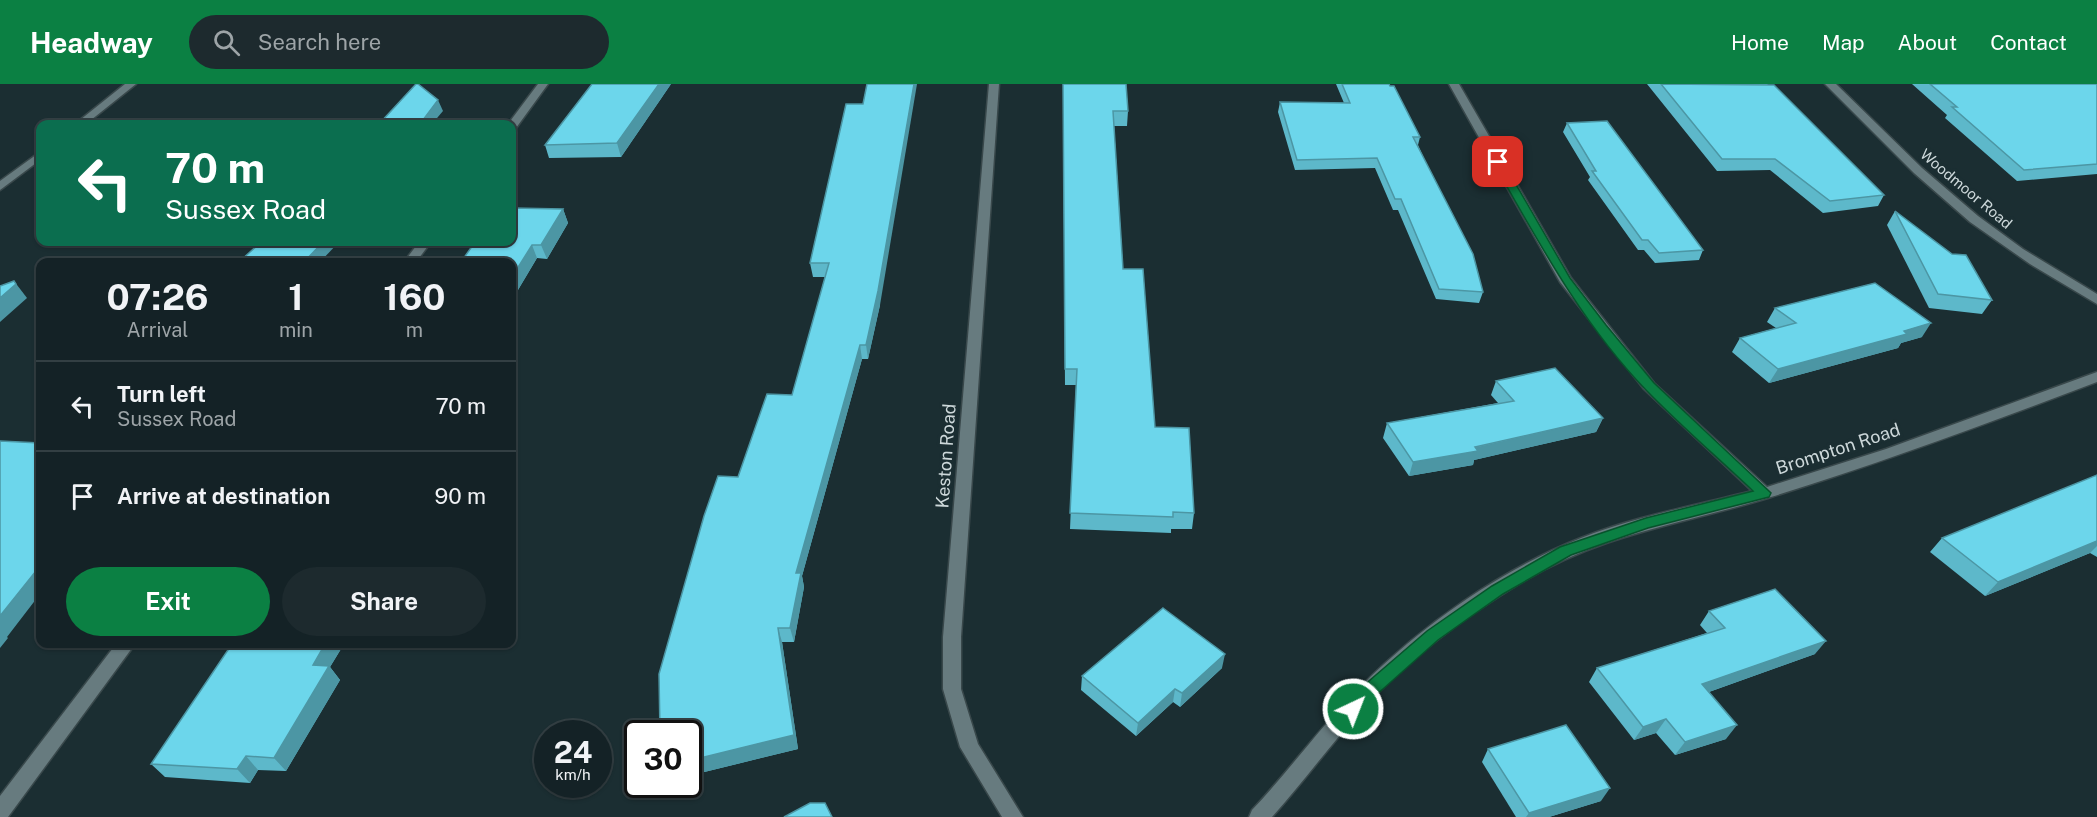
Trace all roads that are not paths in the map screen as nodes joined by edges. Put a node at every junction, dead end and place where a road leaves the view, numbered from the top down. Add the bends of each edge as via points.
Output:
1 (131, 84) edge
2 (543, 84) edge
3 (994, 84) edge
4 (1454, 84) edge
5 (1830, 84) edge
6 (85, 120) edge
7 (516, 121) edge
8 (36, 158) edge
9 (0, 187) edge
10 (2097, 300) edge
11 (2097, 377) edge
12 (1764, 493) junction
13 (123, 648) edge
14 (0, 812) edge
15 (1013, 817) edge
16 (1259, 817) edge

1 - 6 street
2 - 7 street
3 - 15 street, Keston Road via 952,637 952,689 969,747
4 - 12 street via 1565,279 1649,386
5 - 10 street, Woodmoor Road via 1932,184 1976,221
8 - 9 street
11 - 12 street, Brompton Road via 1922,442
12 - 16 street, Brompton Road via 1646,523 1565,551 1498,590 1433,636 1368,692
13 - 14 street

